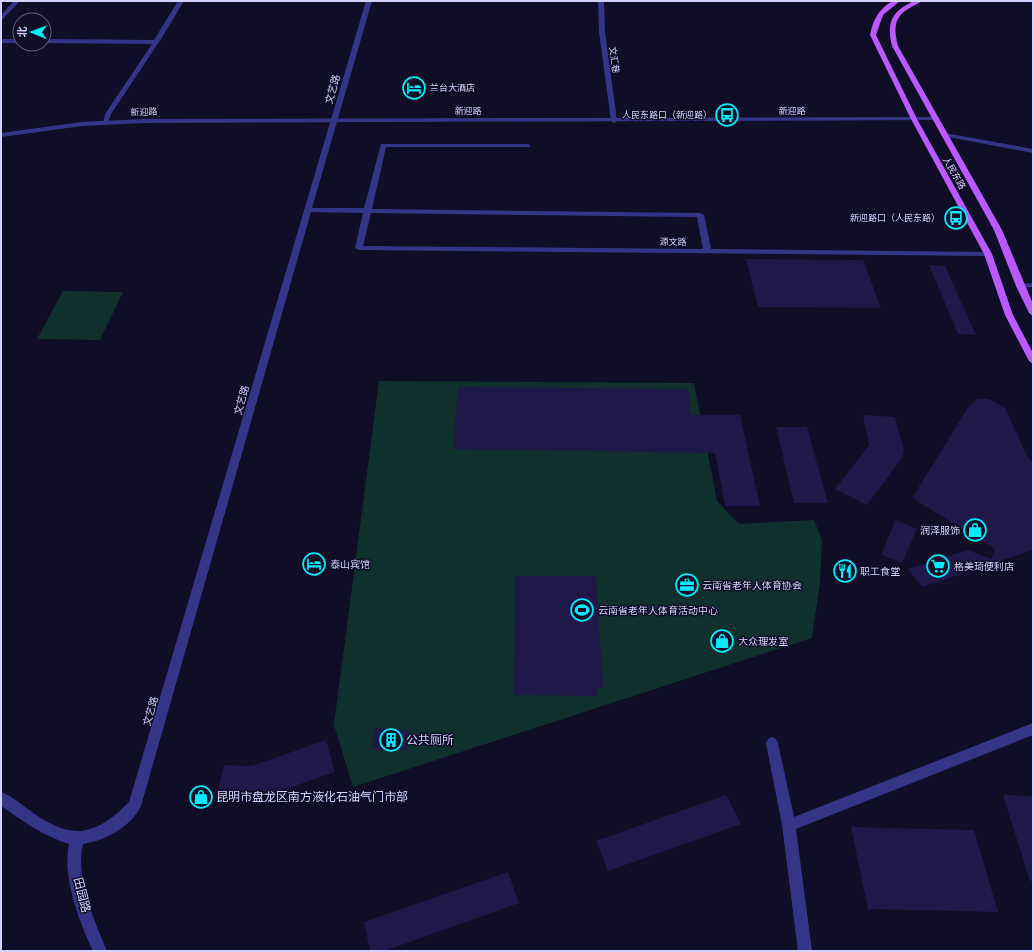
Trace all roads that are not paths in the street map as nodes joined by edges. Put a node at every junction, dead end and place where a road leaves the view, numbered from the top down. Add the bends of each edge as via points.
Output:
1 (17, 1) edge
2 (181, 1) edge
3 (369, 1) edge
4 (601, 1) edge
5 (897, 1) edge
6 (919, 1) edge
7 (1, 19) edge
8 (1, 40) edge
9 (12, 41) edge
10 (52, 41) edge
11 (156, 42) junction
12 (334, 119) junction
13 (914, 119) junction
14 (937, 119) junction
15 (614, 121) junction
16 (105, 123) junction
17 (1, 135) edge
18 (945, 135) junction
19 (528, 146) dead end
20 (1033, 151) edge
21 (308, 210) junction
22 (367, 211) junction
23 (708, 252) junction
24 (988, 254) junction
25 (1033, 285) edge
26 (1020, 286) junction
27 (1033, 314) edge
28 (1033, 361) edge
29 (1033, 729) edge
30 (772, 743) dead end
31 (1, 798) edge
32 (789, 825) junction
33 (77, 838) junction
34 (100, 951) edge
35 (805, 951) edge

1 - 7 street
2 - 11 street
3 - 12 street, 文艺路
4 - 15 street, 文汇巷 via 602,32
5 - 13 main road, 人民东路 via 880,13 873,34
6 - 14 main road, 人民东路 via 899,12 893,19 892,37
8 - 9 street
10 - 11 street
11 - 16 street via 108,114
12 - 15 street, 新迎路
12 - 16 street, 新迎路
12 - 21 street, 文艺路
13 - 14 street, 新迎路
13 - 15 street, 新迎路
13 - 24 main road, 人民东路
14 - 18 main road, 人民东路
16 - 17 street, 新迎路
18 - 20 street
18 - 26 main road, 人民东路 via 998,230
19 - 22 street via 383,145
21 - 22 street
21 - 33 street, 文艺路 via 134,806 116,824 91,837
22 - 23 street via 700,215
22 - 23 street, 源文路 via 359,248
23 - 24 street, 源文路
24 - 28 main road, 人民东路 via 1009,315
25 - 26 street
26 - 27 main road, 人民东路
29 - 32 street
30 - 32 street
31 - 33 street via 54,834
32 - 35 street
33 - 34 street, 田园路 via 73,858 78,886 90,929

